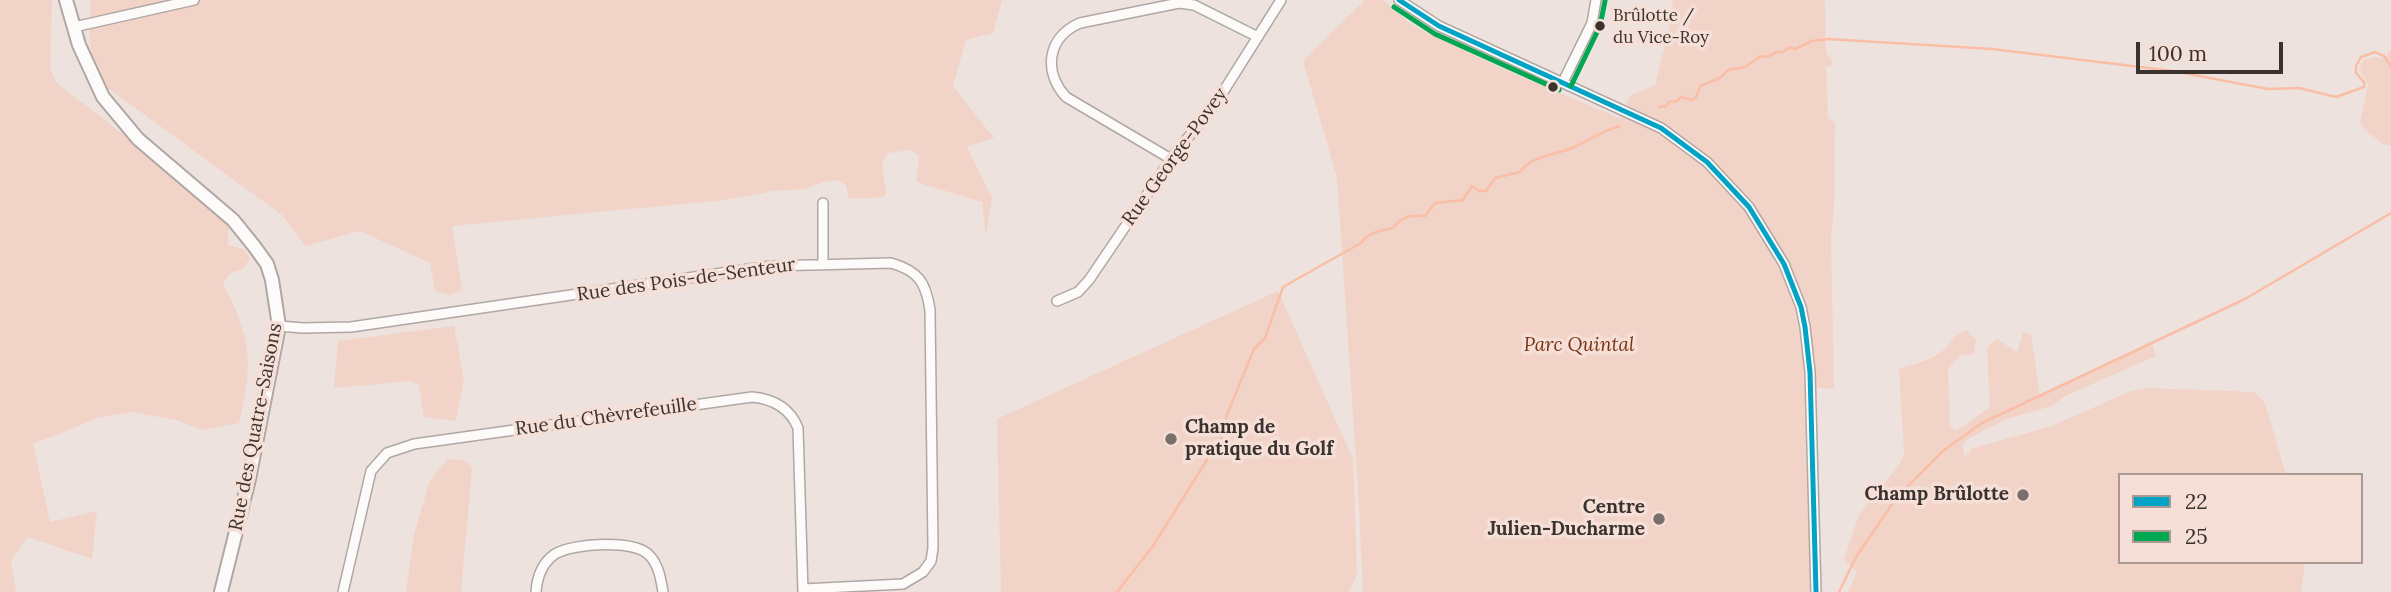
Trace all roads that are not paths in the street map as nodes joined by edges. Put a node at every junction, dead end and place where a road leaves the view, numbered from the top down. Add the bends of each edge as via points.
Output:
1 (66, 0) edge
2 (194, 0) edge
3 (1281, 0) edge
4 (1399, 0) edge
5 (1596, 0) edge
6 (74, 27) junction
7 (1258, 37) junction
8 (1563, 82) junction
9 (1171, 159) junction
10 (822, 203) dead end
11 (823, 264) junction
12 (1057, 301) dead end
13 (279, 326) junction
14 (803, 590) edge
15 (221, 592) edge
16 (343, 592) edge
17 (536, 592) edge
18 (663, 592) edge
19 (1816, 592) edge

1 - 6 street, Rue des Quatre-Saisons
2 - 6 street
3 - 7 street, Rue George-Povey
4 - 8 street via 1439,26
5 - 8 street via 1592,23
6 - 13 street, Rue des Quatre-Saisons via 103,97 138,139 233,220 267,264
7 - 9 street, Rue George-Povey via 1204,120
7 - 9 street via 1194,5 1179,3 1080,23 1060,36 1051,61 1054,81 1066,97
8 - 19 street via 1661,128 1693,150 1749,207 1784,264 1801,307 1808,352
9 - 12 street, Rue George-Povey via 1089,280 1078,292
10 - 11 street
11 - 13 street, Rue des Pois-de-Senteur via 769,265 351,327
11 - 14 street, Rue des Pois-de-Senteur via 891,263 916,274 927,288 933,548 923,572 903,584
13 - 15 street, Rue des Quatre-Saisons
14 - 16 street, Rue du Chèvrefeuille via 797,428 779,404 752,397 414,444 387,453 371,471
17 - 18 street via 540,571 555,554 617,544 630,544 650,555

